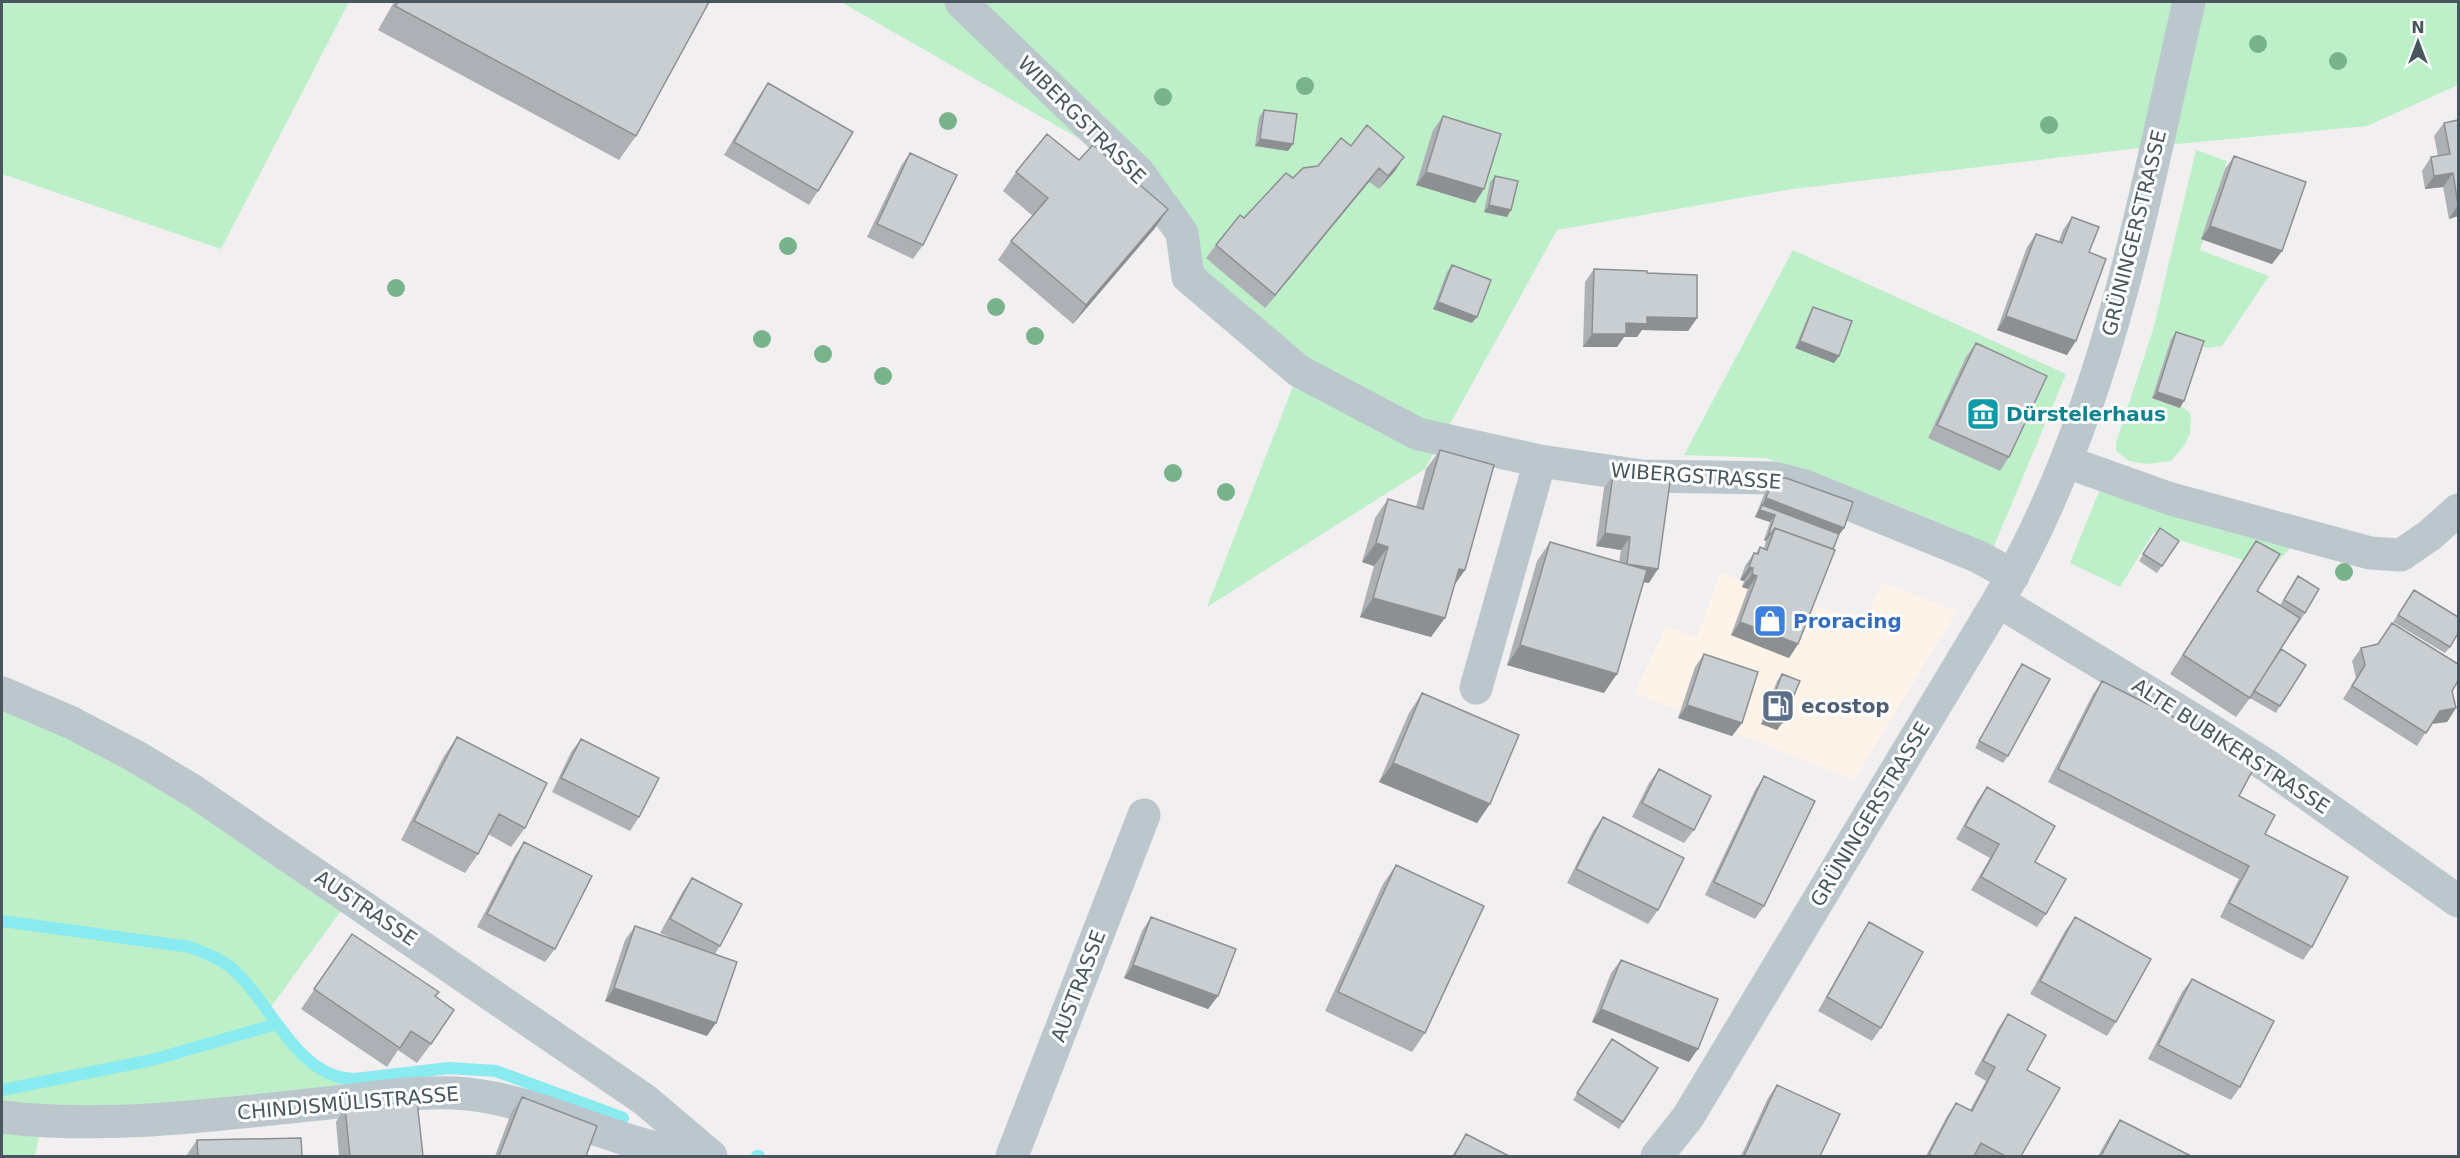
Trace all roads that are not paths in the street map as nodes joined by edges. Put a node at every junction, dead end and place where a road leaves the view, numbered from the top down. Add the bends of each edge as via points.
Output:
1 (961, 2) edge
2 (2189, 2) edge
3 (1540, 461) junction
4 (2067, 462) junction
5 (2458, 510) edge
6 (2006, 589) junction
7 (1476, 687) dead end
8 (2, 693) edge
9 (1144, 815) dead end
10 (2458, 901) edge
11 (2, 1117) edge
12 (686, 1156) edge
13 (711, 1156) edge
14 (1012, 1156) edge
15 (1657, 1156) edge

1 - 3 street, WIBERGSTRASSE via 1139,173 1182,233 1188,277 1299,371 1418,434
2 - 4 street, GRÜNINGERSTRASSE via 2117,309
3 - 6 street, WIBERGSTRASSE via 1642,476 1774,478 1805,486 1979,557
3 - 7 street
4 - 5 street via 2171,499 2370,553 2401,555
4 - 6 street, GRÜNINGERSTRASSE
6 - 10 street, ALTE BUBIKERSTRASSE via 2138,684 2223,738
6 - 15 street, GRÜNINGERSTRASSE via 1688,1117
8 - 13 street, AUSTRASSE via 72,723 195,792 645,1100
9 - 14 street, AUSTRASSE
11 - 12 street, CHINDISMÜLISTRASSE via 134,1122 395,1095 452,1093 530,1106

